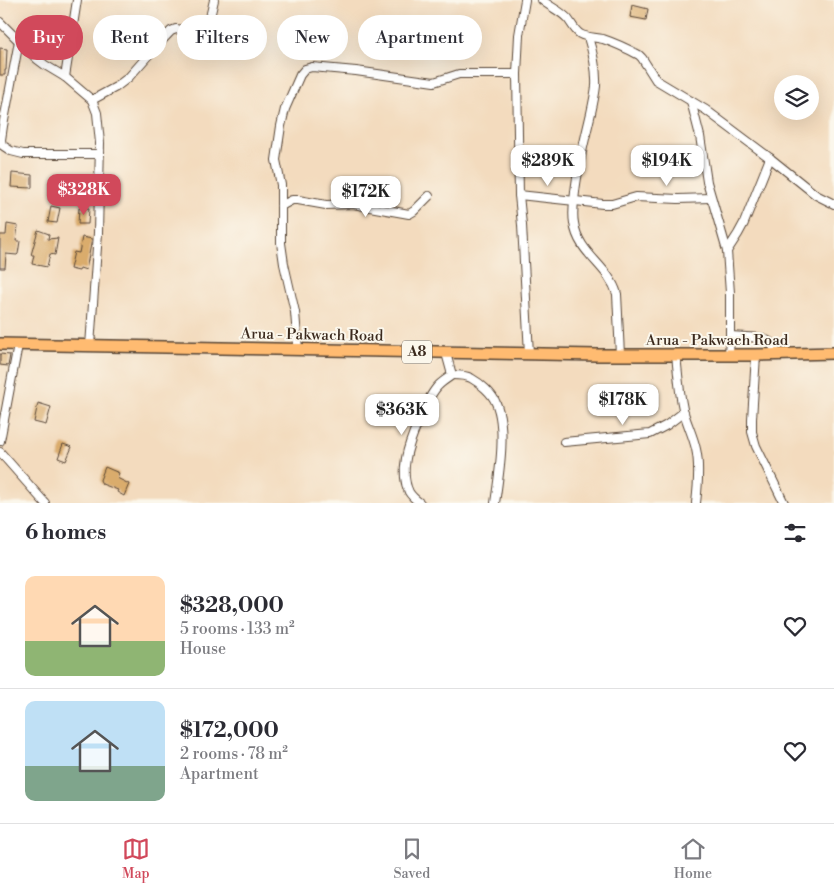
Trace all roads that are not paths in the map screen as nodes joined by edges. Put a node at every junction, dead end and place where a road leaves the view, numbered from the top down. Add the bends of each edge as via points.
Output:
1 (77, 0) edge
2 (214, 0) edge
3 (525, 0) edge
4 (542, 0) edge
5 (0, 22) edge
6 (15, 37) edge
7 (588, 37) junction
8 (15, 60) edge
9 (40, 60) edge
10 (517, 74) junction
11 (65, 76) junction
12 (92, 100) junction
13 (691, 101) junction
14 (100, 154) junction
15 (770, 158) junction
16 (519, 195) junction
17 (429, 196) dead end
18 (711, 198) junction
19 (574, 201) junction
20 (834, 204) edge
21 (282, 206) junction
22 (726, 251) junction
23 (730, 336) junction
24 (0, 344) edge
25 (18, 345) junction
26 (90, 346) junction
27 (298, 350) junction
28 (446, 353) junction
29 (834, 353) edge
30 (529, 354) junction
31 (779, 354) junction
32 (620, 355) junction
33 (676, 355) junction
34 (729, 355) junction
35 (756, 355) junction
36 (452, 375) junction
37 (684, 412) junction
38 (0, 441) edge
39 (564, 442) dead end
40 (0, 452) edge
41 (45, 503) edge
42 (420, 503) edge
43 (496, 503) edge
44 (696, 503) edge
45 (784, 503) edge

1 - 11 street
2 - 12 street via 205,30 176,29 171,32 129,77
3 - 10 street
4 - 7 street via 568,19 575,30
5 - 6 street
7 - 13 street via 606,40 639,55 656,80
7 - 19 street via 596,68 596,88 577,172
8 - 14 street via 1,144 11,152 23,154
9 - 11 street
10 - 16 street
10 - 21 street via 459,74 434,82 347,70 305,69 280,126 276,160
11 - 12 street
12 - 14 street via 98,116
13 - 15 street
13 - 18 street
14 - 26 street
15 - 20 street via 816,195
15 - 22 street via 744,222
16 - 19 street
16 - 30 street
17 - 21 street via 408,214 353,204 326,205 298,200
18 - 19 street via 636,197 607,204
18 - 22 street
19 - 32 street via 574,224 580,241 618,294
21 - 27 street via 281,243 295,312
22 - 23 street
23 - 31 street via 763,338
23 - 34 street
24 - 25 main road, Arua - Pakwach Road / A8
25 - 26 main road, Arua - Pakwach Road / A8
25 - 38 street
26 - 27 main road, Arua - Pakwach Road / A8
27 - 28 main road, Arua - Pakwach Road / A8
28 - 30 main road, Arua - Pakwach Road / A8
28 - 36 street
29 - 31 main road, Arua - Pakwach Road / A8
30 - 32 main road, Arua - Pakwach Road / A8
31 - 35 main road, Arua - Pakwach Road / A8
32 - 33 main road, Arua - Pakwach Road / A8
33 - 34 main road, Arua - Pakwach Road / A8
33 - 37 street
34 - 35 main road, Arua - Pakwach Road / A8
35 - 45 street via 752,432
36 - 42 street via 434,392 406,456 407,487
36 - 43 street via 470,378 495,401 501,428
37 - 39 street via 650,434
37 - 44 street via 698,459
40 - 41 street

